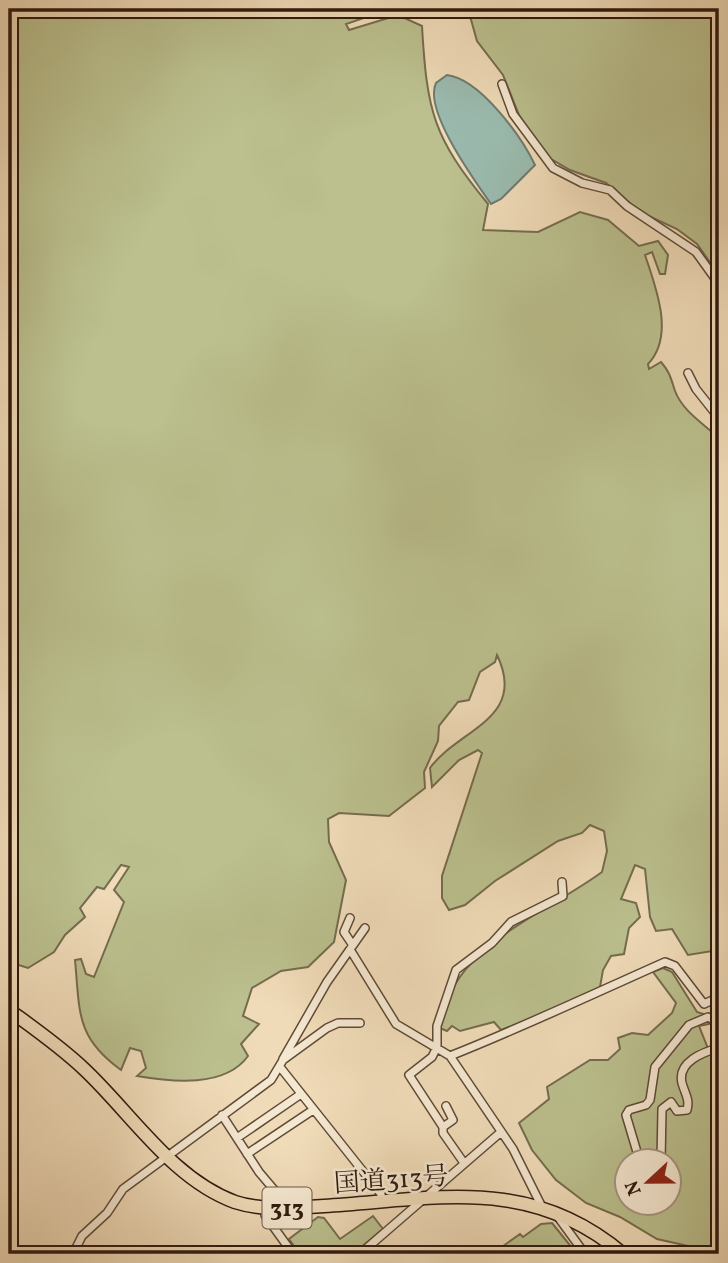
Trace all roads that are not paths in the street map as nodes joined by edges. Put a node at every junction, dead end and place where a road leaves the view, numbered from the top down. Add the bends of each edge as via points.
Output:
1 (502, 84) dead end
2 (719, 284) edge
3 (688, 373) dead end
4 (719, 418) edge
5 (719, 871) edge
6 (562, 882) dead end
7 (719, 903) edge
8 (350, 918) dead end
9 (365, 928) dead end
10 (351, 948) junction
11 (719, 997) edge
12 (9, 1010) edge
13 (360, 1023) dead end
14 (719, 1023) edge
15 (437, 1047) junction
16 (719, 1048) edge
17 (450, 1056) junction
18 (281, 1063) junction
19 (301, 1094) junction
20 (446, 1106) dead end
21 (313, 1110) junction
22 (222, 1115) junction
23 (443, 1127) junction
24 (501, 1132) junction
25 (236, 1138) junction
26 (636, 1148) edge
27 (661, 1148) edge
28 (247, 1154) junction
29 (168, 1156) junction
30 (464, 1163) junction
31 (422, 1200) junction
32 (382, 1202) junction
33 (265, 1207) junction
34 (542, 1207) junction
35 (283, 1208) junction
36 (557, 1213) junction
37 (78, 1254) edge
38 (293, 1254) edge
39 (360, 1254) edge
40 (585, 1254) edge
41 (624, 1254) edge

1 - 2 street via 513,114 553,168 582,183 610,190 696,252
3 - 4 street
5 - 7 street via 715,878
6 - 15 street via 563,895 511,922 456,970 437,1026
8 - 10 street via 344,932
9 - 10 street
10 - 15 street via 396,1024
10 - 18 street
11 - 17 street via 704,1004 675,966 665,962 549,1017
12 - 29 highway, 国道313号 / 313 via 85,1070
13 - 18 street via 338,1023
14 - 26 street via 708,1017 690,1025 655,1067 650,1100 626,1115
15 - 17 street
15 - 23 street via 432,1057 409,1075
16 - 27 street via 691,1059 683,1071 687,1110 677,1111 671,1102 662,1109
17 - 24 street
18 - 19 street
18 - 22 street via 271,1080
19 - 21 street
19 - 25 street
20 - 23 street via 453,1121
21 - 28 street
21 - 32 street via 381,1194
22 - 25 street
22 - 29 street
23 - 30 street
24 - 30 street
24 - 34 street
25 - 28 street
28 - 35 street via 281,1198
29 - 33 highway, 国道313号 / 313 via 216,1194
29 - 37 street via 123,1189 107,1213 82,1236 74,1252
30 - 31 street
31 - 32 highway, 国道313号 / 313
31 - 34 highway, 国道313号 / 313 via 484,1196
31 - 39 street
32 - 35 highway, 国道313号 / 313
33 - 35 highway, 国道313号 / 313
33 - 38 street via 265,1215
34 - 36 highway, 国道313号 / 313
36 - 40 street
36 - 41 highway, 国道313号 / 313

